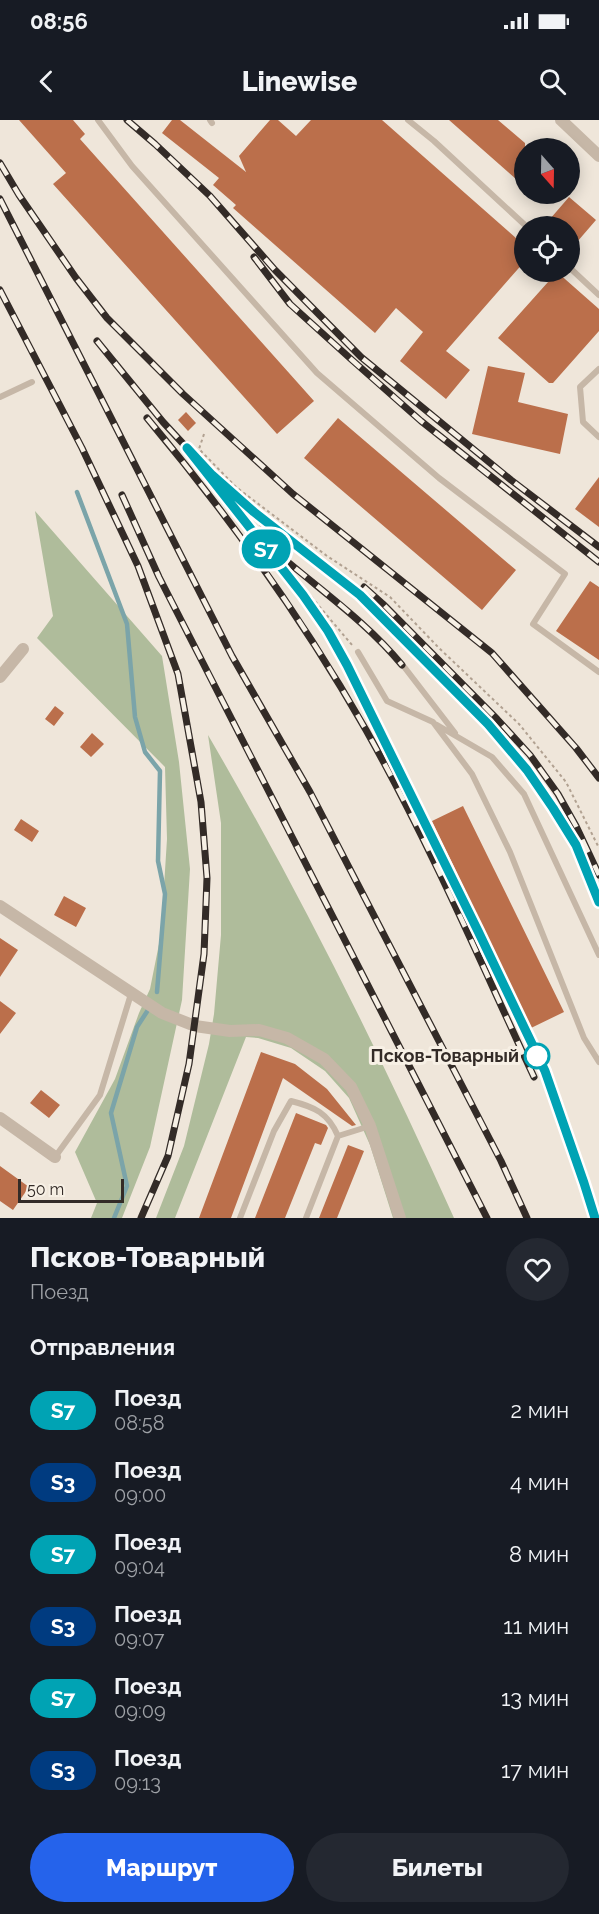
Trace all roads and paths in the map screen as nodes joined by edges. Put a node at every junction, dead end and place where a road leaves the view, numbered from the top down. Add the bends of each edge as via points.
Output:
1 (98, 120) edge
2 (408, 120) edge
3 (561, 120) edge
4 (599, 156) edge
5 (515, 216) edge
6 (580, 277) edge
7 (599, 295) edge
8 (599, 369) edge
9 (32, 382) dead end
10 (0, 397) edge
11 (204, 434) dead end
12 (599, 437) edge
13 (245, 494) junction
14 (23, 649) dead end
15 (358, 652) joint
16 (405, 668) dead end
17 (599, 672) edge
18 (0, 676) edge
19 (433, 722) junction
20 (457, 736) junction
21 (599, 848) edge
22 (0, 906) edge
23 (599, 955) edge
24 (131, 994) junction
25 (599, 1062) edge
26 (0, 1118) edge
27 (370, 1126) junction
28 (338, 1136) junction
29 (55, 1157) joint
30 (240, 1218) edge
31 (306, 1218) edge
32 (400, 1218) edge

1 - 17 lane via 132,166 317,373 440,478 565,574 533,624
2 - 5 lane
3 - 4 street
6 - 7 lane
8 - 12 lane via 580,387 583,422
9 - 10 lane
11 - 13 path via 199,449
13 - 15 path via 246,508 279,548 281,561
13 - 21 path via 327,556 390,597 519,724 566,782
14 - 18 street
15 - 19 lane via 387,701
16 - 20 lane
19 - 20 lane
19 - 25 lane via 471,774 510,852 585,1038
20 - 23 lane via 492,757 524,794
22 - 24 street
24 - 27 street via 162,1013 195,1026 259,1030 287,1038 324,1059 351,1087
24 - 29 lane via 100,1095
26 - 29 street
27 - 28 lane
27 - 32 street
28 - 30 lane via 332,1123 311,1106 291,1101 274,1131
28 - 31 lane

